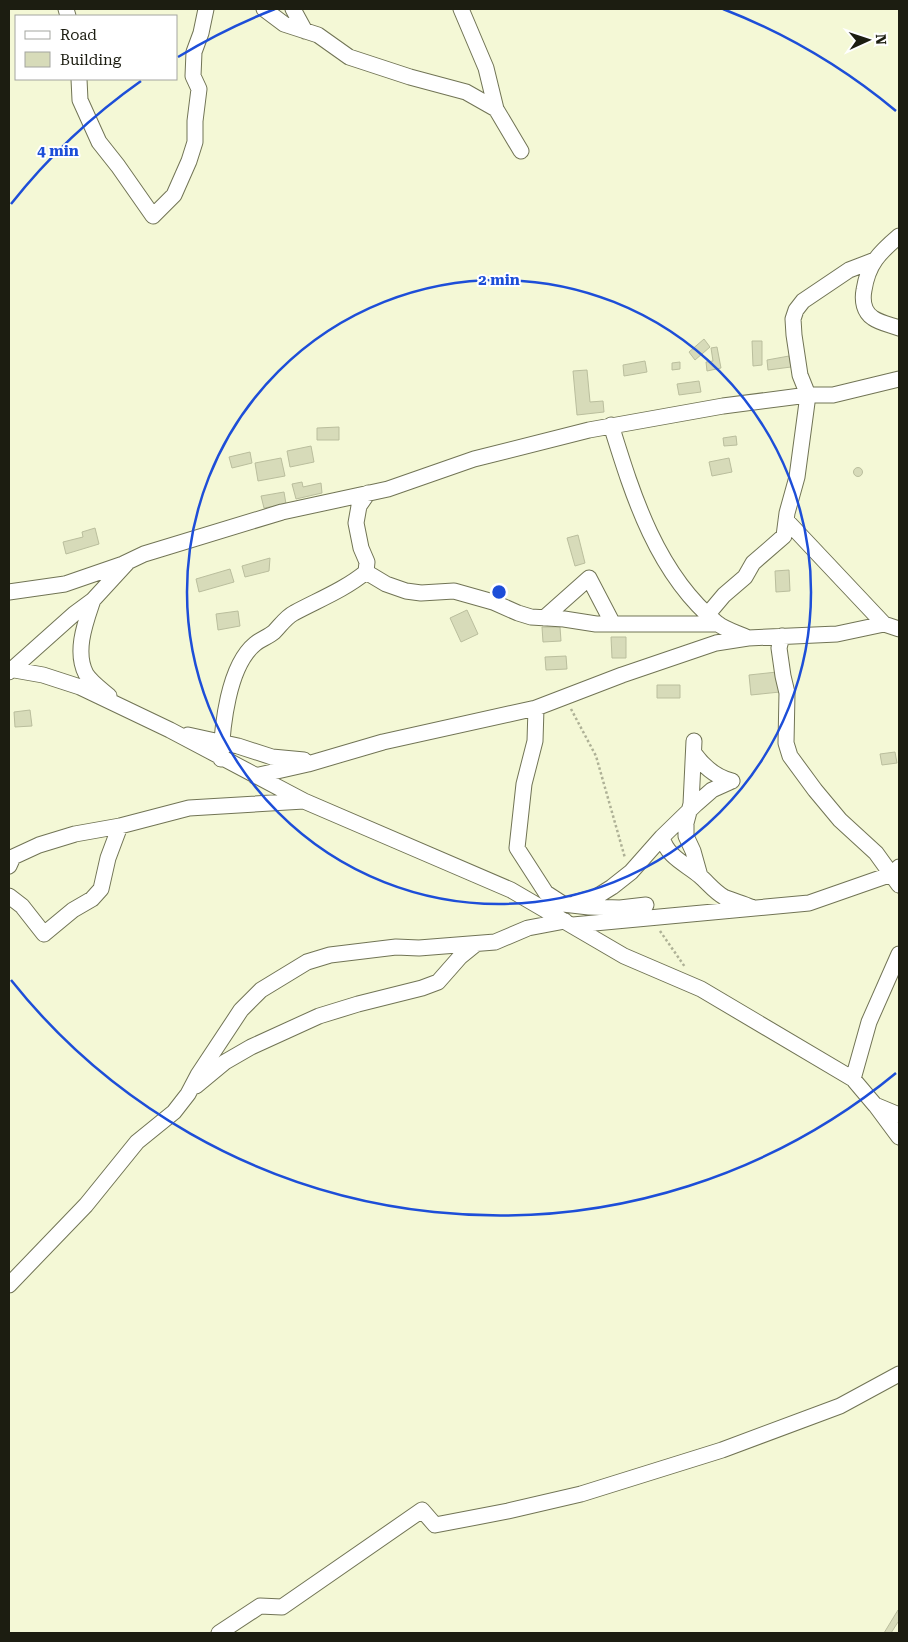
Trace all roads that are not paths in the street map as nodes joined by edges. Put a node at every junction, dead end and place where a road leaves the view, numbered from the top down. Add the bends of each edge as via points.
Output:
1 (206, 9) edge
2 (264, 9) edge
3 (293, 9) edge
4 (461, 9) edge
5 (305, 31) junction
6 (79, 80) edge
7 (496, 109) junction
8 (521, 151) dead end
9 (899, 236) edge
10 (875, 260) junction
11 (899, 328) edge
12 (899, 379) edge
13 (808, 395) junction
14 (611, 425) junction
15 (368, 494) junction
16 (786, 520) junction
17 (128, 562) junction
18 (366, 572) junction
19 (9, 592) edge
20 (94, 600) junction
21 (544, 618) junction
22 (713, 619) junction
23 (613, 624) junction
24 (884, 624) junction
25 (899, 629) edge
26 (782, 636) junction
27 (748, 638) junction
28 (10, 670) edge
29 (118, 705) junction
30 (536, 708) junction
31 (170, 730) junction
32 (221, 742) junction
33 (221, 759) junction
34 (328, 759) junction
35 (255, 776) junction
36 (304, 801) junction
37 (688, 812) junction
38 (120, 826) junction
39 (662, 837) junction
40 (10, 860) edge
41 (897, 875) edge
42 (700, 876) junction
43 (9, 896) edge
44 (563, 904) junction
45 (755, 908) junction
46 (649, 911) junction
47 (569, 923) junction
48 (476, 944) junction
49 (899, 954) edge
50 (853, 1079) junction
51 (188, 1094) junction
52 (875, 1105) junction
53 (899, 1115) edge
54 (899, 1137) edge
55 (9, 1285) edge
56 (899, 1374) edge
57 (219, 1633) edge

1 - 6 street via 194,52 193,76 199,89 190,161 174,195 153,216 99,142 80,100
2 - 5 street via 284,24
3 - 5 street
4 - 7 street via 486,68
5 - 7 street via 318,35 349,57 466,92
7 - 8 street
9 - 10 street
10 - 11 street via 865,278 864,308 873,318
10 - 13 street via 849,270 803,301 796,310 794,335 800,375
12 - 13 street via 833,395
13 - 14 street
13 - 16 street via 797,477
14 - 15 street via 474,459
14 - 22 street via 646,525 678,581
15 - 17 street via 282,512 144,554
15 - 18 street via 359,506 356,523 367,562
16 - 22 street via 784,536 724,595
16 - 24 street
17 - 19 street via 65,584
17 - 20 street
18 - 21 street via 406,591 454,591 518,613
18 - 32 street via 351,584 291,615 248,652 230,688
20 - 28 street
20 - 29 street via 81,644 82,664 87,675
21 - 23 street
21 - 23 street via 589,578
22 - 23 street
22 - 27 street
24 - 25 street
24 - 26 street via 837,634
26 - 27 street
26 - 41 street via 779,648 787,693 786,743 790,756 840,820
27 - 30 street via 716,643 674,656
28 - 29 street via 52,678
29 - 31 street
30 - 34 street via 383,742
30 - 44 street via 535,741 524,784 517,848 546,893
31 - 32 street
31 - 33 street
32 - 33 street
32 - 34 street via 272,757 301,761
33 - 35 street
34 - 35 street
35 - 36 street
36 - 38 street via 189,808
36 - 47 street via 511,890
37 - 37 street via 712,790 732,781 716,776 699,760 694,747
37 - 39 street
37 - 42 street via 686,836
38 - 40 street via 39,845
38 - 43 street via 101,889 44,934 22,906
39 - 42 street via 678,861
39 - 44 street via 631,872 612,887 582,902
41 - 45 street via 809,903
42 - 45 street via 724,897
44 - 46 street
45 - 46 street
46 - 47 street
47 - 48 street via 528,928 495,942
47 - 50 street via 624,956 701,989
48 - 51 street via 438,982 318,1016 225,1062
48 - 51 street via 396,947 330,955 307,962 250,999
49 - 50 street via 869,1022
50 - 52 street
51 - 55 street via 174,1112 137,1142 86,1205
52 - 53 street
52 - 54 street
56 - 57 street via 831,1410 722,1450 590,1491 435,1525 422,1510 282,1607 260,1606

